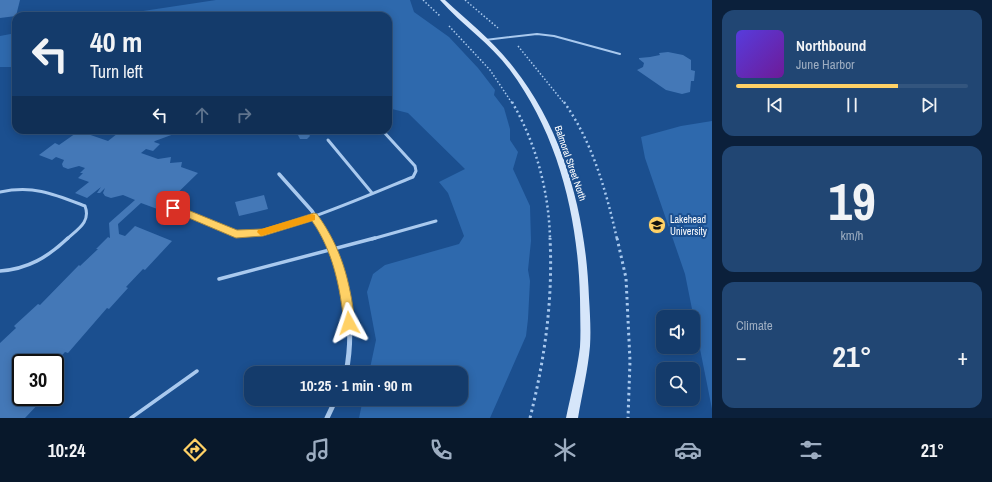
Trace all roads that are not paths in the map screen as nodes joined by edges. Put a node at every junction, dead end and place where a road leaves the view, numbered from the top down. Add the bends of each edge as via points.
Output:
1 (442, 0) edge
2 (485, 40) junction
3 (620, 54) dead end
4 (386, 134) edge
5 (328, 140) dead end
6 (279, 174) dead end
7 (0, 192) edge
8 (372, 193) junction
9 (173, 208) dead end
10 (314, 216) junction
11 (436, 221) dead end
12 (333, 250) junction
13 (0, 271) edge
14 (219, 279) dead end
15 (347, 366) edge
16 (197, 371) dead end
17 (333, 406) edge
18 (131, 418) edge
19 (327, 418) edge
20 (572, 418) edge

1 - 2 main road, Balmoral Street North
2 - 3 lane via 537,34 554,36
2 - 20 main road, Balmoral Street North via 512,69 530,96 549,130 571,191 580,234 585,286 584,352
4 - 8 lane via 415,166 416,171 413,177
5 - 8 lane
6 - 10 street
7 - 13 lane via 37,188 85,206 88,214 86,221 38,264 22,269
8 - 10 lane
9 - 10 lane via 236,234 263,232
10 - 12 street
11 - 12 lane
12 - 14 lane
12 - 15 street via 349,313 350,352
16 - 18 lane
17 - 19 street

